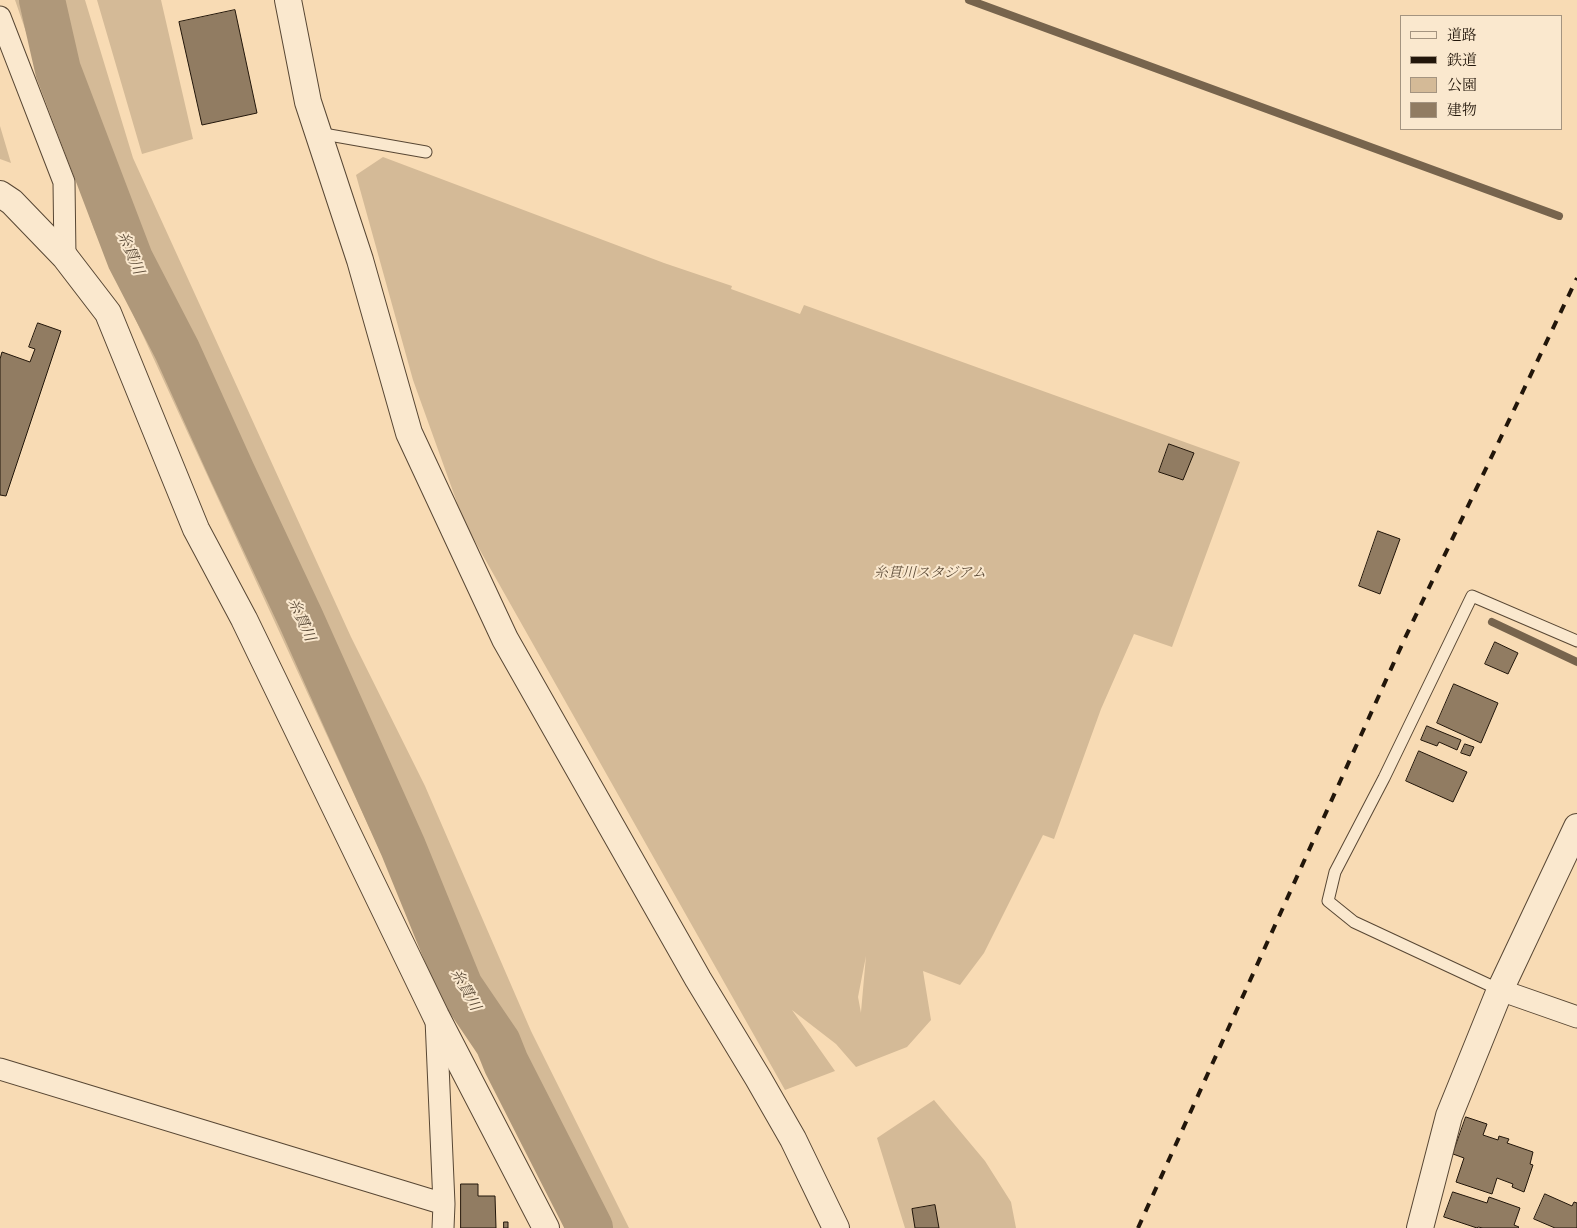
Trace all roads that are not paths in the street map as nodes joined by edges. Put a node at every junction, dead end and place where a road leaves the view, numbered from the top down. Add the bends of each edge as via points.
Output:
1 (288, 0) edge
2 (0, 17) edge
3 (318, 133) junction
4 (426, 152) dead end
5 (0, 194) edge
6 (65, 257) junction
7 (1577, 641) edge
8 (1577, 827) edge
9 (1500, 990) junction
10 (436, 1016) junction
11 (1577, 1017) edge
12 (0, 1069) edge
13 (444, 1204) junction
14 (443, 1228) edge
15 (546, 1228) edge
16 (836, 1228) edge
17 (1420, 1228) edge

1 - 3 street via 308,102
2 - 6 street via 64,182
3 - 4 lane
3 - 16 street via 360,260 409,433 497,621 693,971 793,1139
5 - 6 street via 12,202
6 - 10 street via 108,312 196,529 244,619
7 - 9 lane via 1472,596 1335,872 1328,901 1354,922
8 - 9 street
9 - 11 street
9 - 17 street via 1449,1116
10 - 13 street
10 - 15 street
12 - 13 street
13 - 14 street

